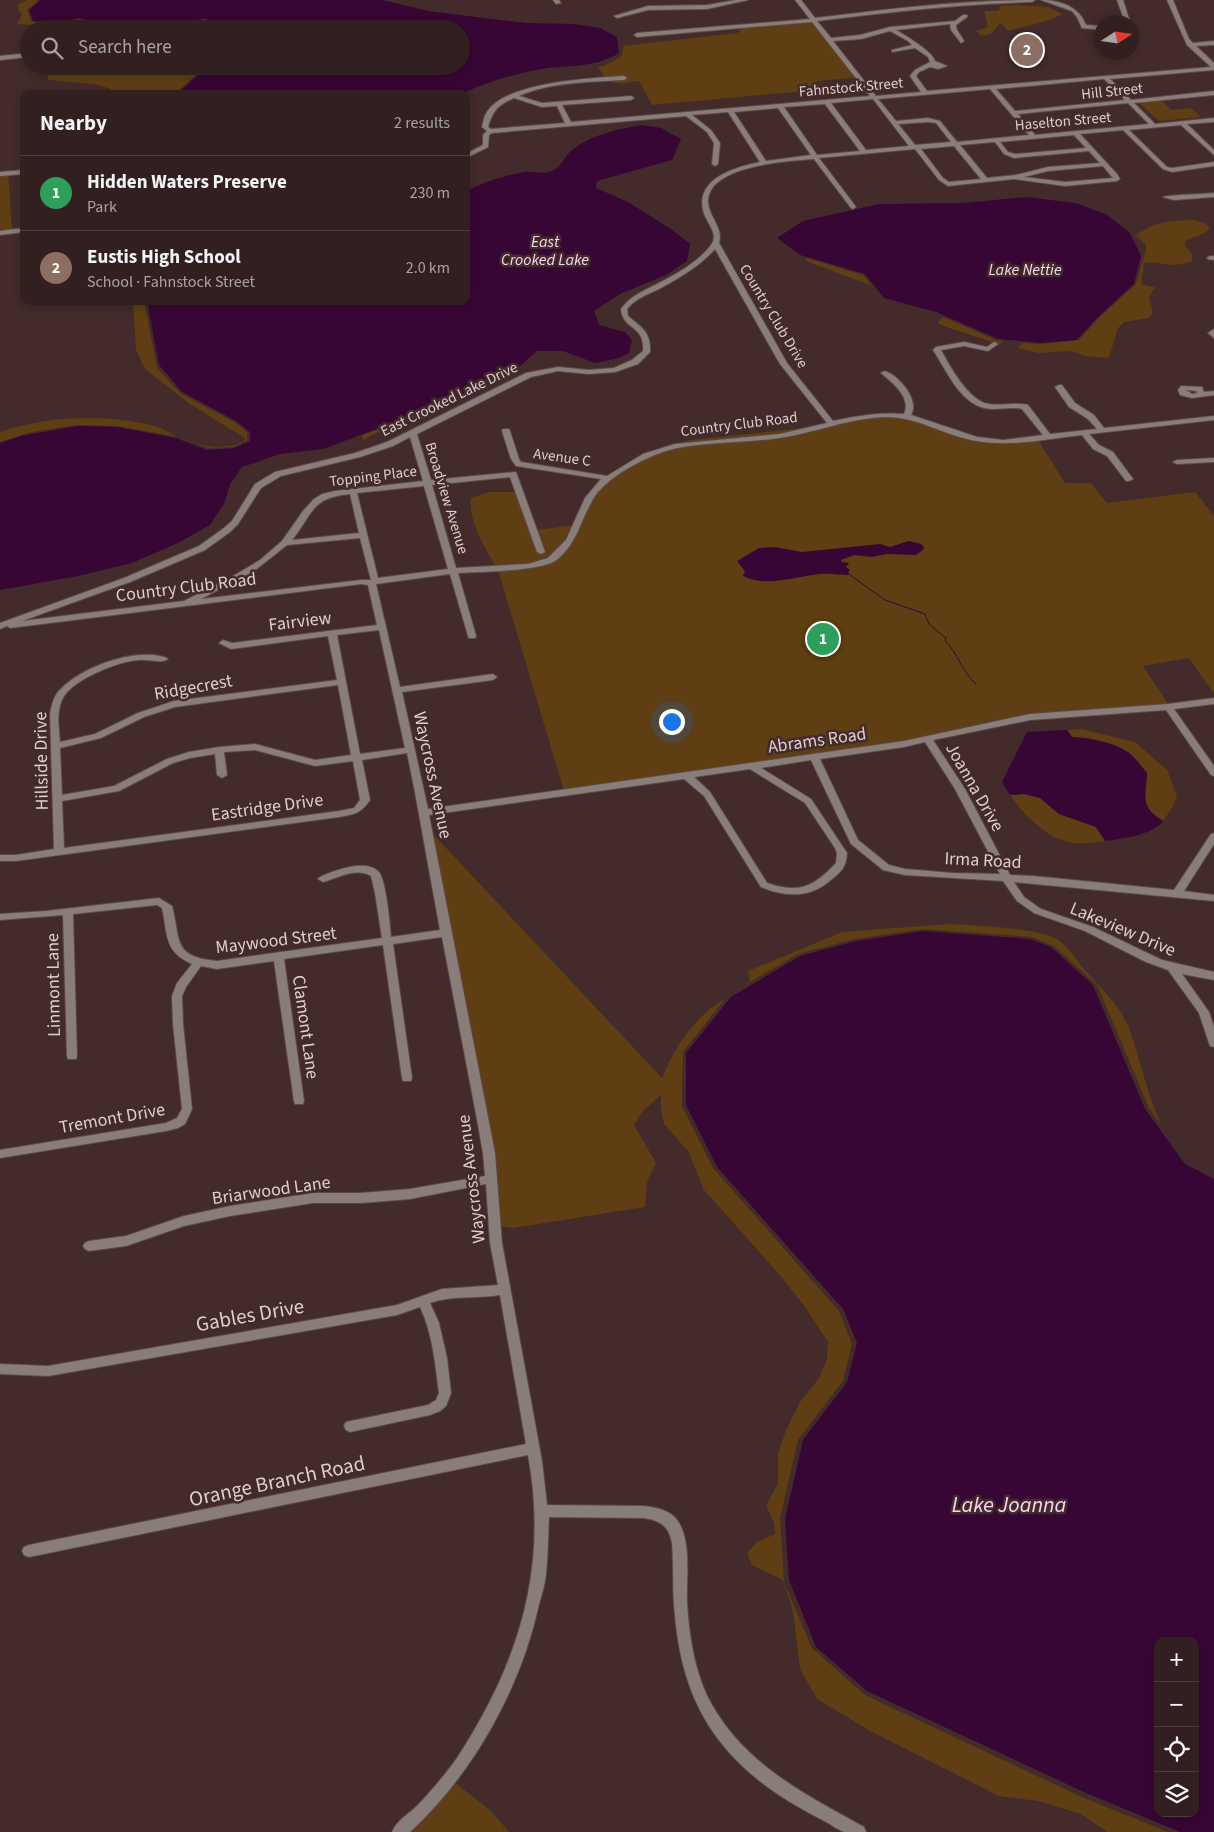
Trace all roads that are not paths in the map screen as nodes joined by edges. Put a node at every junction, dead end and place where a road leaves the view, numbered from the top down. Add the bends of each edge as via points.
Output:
1 (745, 0) edge
2 (798, 0) edge
3 (1032, 0) edge
4 (1044, 0) edge
5 (1120, 0) edge
6 (1170, 0) edge
7 (994, 1) edge
8 (1074, 2) dead end
9 (1067, 7) junction
10 (1125, 15) edge
11 (617, 16) dead end
12 (964, 16) dead end
13 (813, 20) junction
14 (954, 22) junction
15 (1094, 27) edge
16 (890, 29) junction
17 (637, 34) dead end
18 (829, 40) junction
19 (961, 41) dead end
20 (1214, 43) edge
21 (1190, 45) junction
22 (915, 46) junction
23 (894, 51) dead end
24 (20, 56) edge
25 (0, 58) edge
26 (1214, 67) edge
27 (624, 78) dead end
28 (1106, 78) junction
29 (991, 87) junction
30 (925, 93) junction
31 (1214, 94) edge
32 (514, 96) junction
33 (874, 97) junction
34 (631, 98) dead end
35 (827, 102) junction
36 (1130, 102) junction
37 (559, 104) junction
38 (780, 106) junction
39 (730, 110) junction
40 (1014, 113) junction
41 (687, 114) junction
42 (1214, 120) edge
43 (894, 123) junction
44 (1182, 123) junction
45 (569, 124) junction
46 (1153, 126) junction
47 (1124, 128) junction
48 (899, 130) junction
49 (490, 131) junction
50 (1076, 133) junction
51 (1034, 137) junction
52 (996, 140) junction
53 (956, 144) junction
54 (915, 147) junction
55 (1091, 149) junction
56 (864, 152) junction
57 (873, 152) junction
58 (1214, 153) edge
59 (470, 154) edge
60 (816, 157) junction
61 (764, 163) junction
62 (715, 164) dead end
63 (1105, 164) junction
64 (1214, 164) edge
65 (20, 172) edge
66 (0, 174) edge
67 (1016, 177) junction
68 (985, 180) junction
69 (1214, 195) edge
70 (1166, 197) dead end
71 (853, 207) dead end
72 (20, 230) edge
73 (0, 233) edge
74 (716, 244) junction
75 (1214, 331) edge
76 (1214, 336) edge
77 (994, 344) dead end
78 (885, 373) dead end
79 (1059, 387) dead end
80 (1214, 393) edge
81 (1200, 394) dead end
82 (906, 417) junction
83 (1214, 418) edge
84 (830, 423) junction
85 (1102, 430) junction
86 (506, 431) dead end
87 (413, 433) junction
88 (1084, 433) junction
89 (1048, 437) junction
90 (1214, 460) edge
91 (1177, 462) dead end
92 (608, 478) junction
93 (1129, 479) dead end
94 (428, 483) junction
95 (353, 491) junction
96 (364, 535) junction
97 (285, 542) junction
98 (541, 552) dead end
99 (454, 571) junction
100 (374, 582) junction
101 (186, 602) junction
102 (2, 625) edge
103 (382, 628) junction
104 (332, 634) junction
105 (472, 636) dead end
106 (223, 643) dead end
107 (164, 659) dead end
108 (493, 677) dead end
109 (342, 682) junction
110 (396, 690) junction
111 (1214, 701) edge
112 (1168, 707) junction
113 (928, 739) junction
114 (55, 746) junction
115 (218, 750) junction
116 (410, 750) junction
117 (814, 757) junction
118 (357, 758) junction
119 (752, 766) junction
120 (1214, 773) edge
121 (222, 774) dead end
122 (686, 776) junction
123 (57, 799) junction
124 (424, 813) junction
125 (1214, 836) edge
126 (60, 852) junction
127 (0, 858) edge
128 (1008, 877) junction
129 (323, 879) dead end
130 (1177, 894) junction
131 (1214, 898) edge
132 (68, 912) junction
133 (0, 917) edge
134 (446, 933) junction
135 (387, 942) junction
136 (279, 958) junction
137 (199, 962) junction
138 (1171, 968) junction
139 (1214, 976) edge
140 (1214, 1042) edge
141 (72, 1056) dead end
142 (407, 1078) dead end
143 (299, 1101) dead end
144 (0, 1154) edge
145 (490, 1179) junction
146 (89, 1246) dead end
147 (505, 1289) junction
148 (423, 1301) junction
149 (0, 1369) edge
150 (350, 1426) dead end
151 (533, 1448) junction
152 (542, 1511) junction
153 (29, 1551) dead end
154 (399, 1832) edge
155 (859, 1832) edge

1 - 11 street via 707,8 648,8
2 - 13 street
3 - 7 street
4 - 9 street
5 - 10 street
6 - 21 street
7 - 13 street
8 - 9 street
9 - 15 street via 1079,14 1084,26
12 - 14 street
13 - 17 street
13 - 18 street
14 - 16 street
14 - 19 street via 954,30
16 - 18 street via 861,37
16 - 22 street
18 - 33 street
20 - 21 street
21 - 26 street
22 - 23 street
22 - 30 street via 931,56 931,64 913,76
24 - 25 street
26 - 28 street, Fahnstock Street
27 - 32 street via 558,84
28 - 29 street, Fahnstock Street
28 - 36 street
29 - 30 street, Fahnstock Street
29 - 40 street
30 - 33 street, Fahnstock Street
31 - 36 street, Hill Street
32 - 37 street via 539,105
32 - 49 street via 501,102 488,115 485,125
33 - 35 street, Fahnstock Street
33 - 43 street
34 - 37 street
35 - 38 street, Fahnstock Street
35 - 56 street
36 - 40 street, Hill Street
36 - 46 street
37 - 45 street
38 - 39 street, Fahnstock Street
38 - 60 street
39 - 41 street, Fahnstock Street
39 - 61 street
40 - 51 street
41 - 45 street, Fahnstock Street
41 - 62 street via 709,131 717,143
42 - 44 street, Haselton Street
43 - 48 street
43 - 53 street via 938,122
44 - 46 street, Haselton Street
44 - 58 street
45 - 49 street, Fahnstock Street
46 - 47 street, Haselton Street
47 - 50 street, Haselton Street
47 - 64 street via 1168,169
48 - 54 street
48 - 57 street via 896,140
49 - 59 street via 486,135 486,146
50 - 51 street, Haselton Street
50 - 55 street
51 - 52 street, Haselton Street
52 - 53 street, Haselton Street
52 - 55 street via 1006,153 1014,156
53 - 54 street, Haselton Street
53 - 68 street
54 - 57 street
54 - 68 street via 948,184
55 - 63 street
56 - 57 street
56 - 60 street
60 - 61 street
60 - 71 street
61 - 74 street via 731,172 708,190 704,203 717,233
63 - 67 street via 1048,169
63 - 67 street via 1117,179 1065,184
65 - 66 street
67 - 68 street
69 - 70 street
72 - 73 street
74 - 84 street, Country Club Drive via 784,364
74 - 87 street, East Crooked Lake Drive via 677,275 624,309 625,317 647,340 646,352 635,362 609,371 558,369 529,375
75 - 76 street via 1211,333
77 - 89 street via 988,349 964,344 937,350 972,400 986,406 1025,407
78 - 82 street via 895,380 910,404
79 - 85 street via 1072,405 1091,417
80 - 81 street
82 - 84 street, Country Club Road via 879,415
82 - 89 street, Country Club Road via 990,442
83 - 85 street, Country Club Road
84 - 92 street, Country Club Road via 780,436 674,446 646,456
85 - 88 street, Country Club Road
86 - 92 street, Avenue C via 519,464
87 - 94 street, Broadview Avenue
87 - 102 street, East Crooked Lake Drive via 374,450 272,477 258,486 231,526 202,548 119,583
88 - 89 street, Country Club Road
88 - 93 street via 1094,446 1110,454
90 - 91 street
92 - 99 street, Country Club Road via 589,498 570,541 556,557 528,566
94 - 95 street, Topping Place
94 - 98 street, Topping Place via 513,474
94 - 99 street, Broadview Avenue
95 - 96 street, Waycross Avenue
95 - 97 street, Topping Place via 318,498
96 - 97 street
96 - 100 street, Waycross Avenue
97 - 101 street, Topping Place via 250,570
99 - 100 street, Country Club Road
99 - 105 street, Broadview Avenue
100 - 101 street, Country Club Road
100 - 103 street, Waycross Avenue
101 - 102 street, Country Club Road
103 - 104 street, Fairview
103 - 110 street, Waycross Avenue
104 - 106 street, Fairview via 231,646
104 - 109 street, Eastridge Drive
107 - 114 street, Hillside Drive via 139,657 123,660 70,686 57,700
108 - 110 street
109 - 114 street, Ridgecrest via 174,704 141,715 98,736
109 - 118 street, Eastridge Drive
110 - 116 street, Waycross Avenue
111 - 112 street, Abrams Road
112 - 113 street, Abrams Road via 1030,717
112 - 120 street
113 - 117 street, Abrams Road
113 - 128 street, Joanna Drive via 960,789
114 - 123 street, Hillside Drive
115 - 118 street via 255,747 315,763
115 - 121 street
115 - 123 street via 170,761 116,789
116 - 118 street
116 - 124 street, Waycross Avenue
117 - 119 street, Abrams Road
117 - 128 street, Irma Road via 854,842 886,868 904,872
118 - 126 street, Eastridge Drive via 365,800 354,811
119 - 122 street, Abrams Road
119 - 122 street via 808,801 842,853 841,864 806,892 793,893 764,885 707,794
122 - 124 street, Abrams Road
123 - 126 street, Hillside Drive
124 - 134 street, Waycross Avenue
125 - 130 street
126 - 127 street, Eastridge Drive
128 - 130 street, Irma Road
128 - 138 street, Lakeview Drive via 1018,897 1035,911 1088,928
129 - 135 street via 356,870 375,874
130 - 131 street, Irma Road
132 - 133 street, Maywood Street
132 - 137 street, Maywood Street via 144,901 162,902 167,906 174,944 183,954
132 - 141 street, Linmont Lane
134 - 135 street, Maywood Street
134 - 145 street, Waycross Avenue via 483,1119
135 - 136 street, Maywood Street
135 - 142 street
136 - 137 street, Maywood Street via 216,965
136 - 143 street, Clamont Lane
137 - 144 street, Tremont Drive via 177,996 187,1110 182,1120 174,1126
138 - 139 street, Lakeview Drive
138 - 140 street via 1204,1012
145 - 146 street, Briarwood Lane via 410,1194 313,1198 230,1211 184,1221 126,1241
145 - 147 street, Waycross Avenue via 496,1243
147 - 148 street, Gables Drive via 452,1293
147 - 151 street, Waycross Avenue
148 - 149 street, Gables Drive via 397,1310 48,1371
148 - 150 street via 437,1334 444,1400 430,1410
151 - 152 street, Waycross Avenue
151 - 153 street, Orange Branch Road
152 - 154 street, Waycross Avenue via 539,1575 527,1630 498,1701 461,1764 423,1810
152 - 155 street via 655,1513 670,1522 676,1533 688,1654 702,1700 714,1724 753,1768 810,1806

